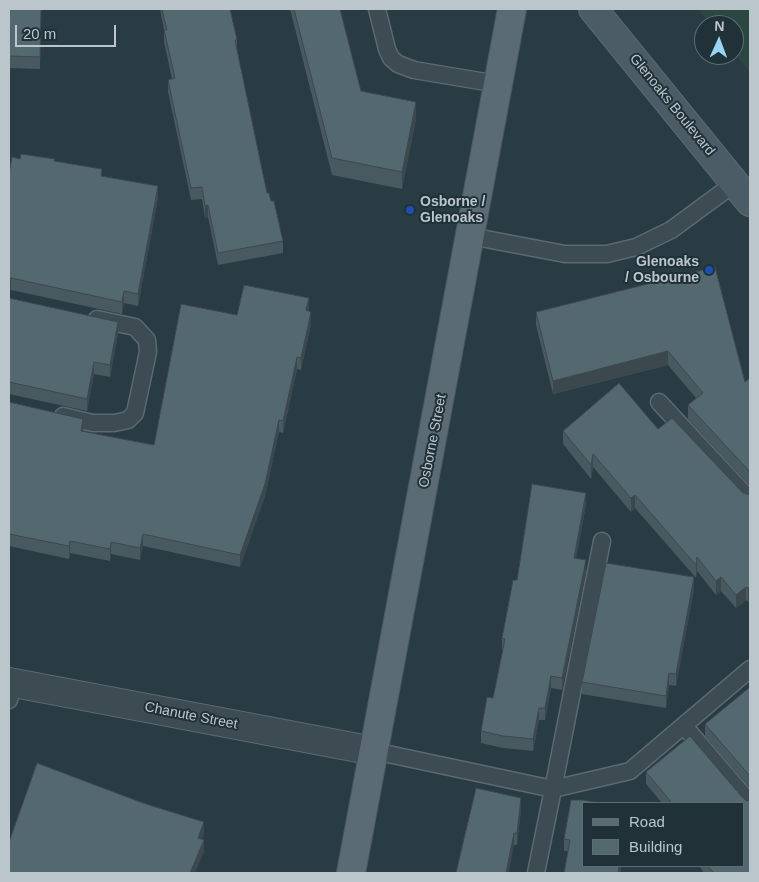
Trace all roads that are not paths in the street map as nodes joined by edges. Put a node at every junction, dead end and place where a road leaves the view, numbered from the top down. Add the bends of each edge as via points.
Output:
1 (377, 9) edge
2 (512, 9) edge
3 (593, 9) edge
4 (498, 84) junction
5 (743, 192) edge
6 (470, 236) junction
7 (77, 315) edge
8 (659, 402) dead end
9 (46, 412) edge
10 (750, 500) edge
11 (602, 541) dead end
12 (750, 669) edge
13 (10, 688) edge
14 (684, 726) junction
15 (374, 751) junction
16 (553, 790) junction
17 (750, 804) edge
18 (351, 873) edge
19 (536, 873) edge

1 - 4 lane via 387,50 398,64 414,70
2 - 4 main road, Osborne Street
3 - 5 main road, Glenoaks Boulevard
4 - 6 main road, Osborne Street
5 - 6 lane via 636,247 607,254 565,254
6 - 15 main road, Osborne Street
7 - 9 lane via 135,327 147,340 148,352 135,413 128,420 93,423
8 - 10 lane
11 - 16 lane
12 - 14 lane
13 - 15 street, Chanute Street
14 - 16 lane via 630,771
14 - 17 lane
15 - 16 lane
15 - 18 main road, Osborne Street
16 - 19 lane

